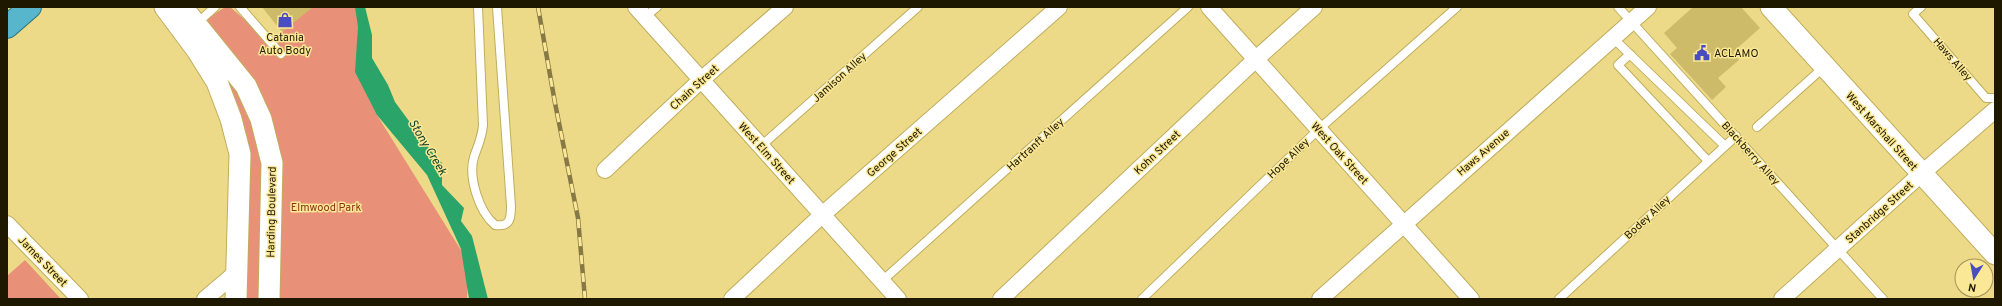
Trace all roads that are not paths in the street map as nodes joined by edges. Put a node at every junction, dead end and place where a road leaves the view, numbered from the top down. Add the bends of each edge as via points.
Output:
1 (30, 7) edge
2 (165, 7) edge
3 (182, 7) edge
4 (214, 7) edge
5 (240, 7) edge
6 (478, 7) edge
7 (498, 7) edge
8 (785, 7) edge
9 (918, 7) edge
10 (1059, 7) edge
11 (1188, 7) edge
12 (1209, 7) edge
13 (1314, 7) edge
14 (1457, 7) edge
15 (1618, 7) edge
16 (1648, 7) edge
17 (1771, 7) edge
18 (1921, 7) edge
19 (646, 10) edge
20 (1632, 22) junction
21 (7, 27) edge
22 (191, 29) junction
23 (1614, 38) junction
24 (281, 54) dead end
25 (1630, 54) junction
26 (1256, 59) junction
27 (1825, 66) junction
28 (701, 80) junction
29 (1995, 98) edge
30 (1995, 110) edge
31 (1757, 127) dead end
32 (1318, 129) junction
33 (1736, 136) junction
34 (761, 146) junction
35 (1724, 146) junction
36 (1708, 161) junction
37 (605, 170) dead end
38 (1921, 174) junction
39 (822, 215) junction
40 (7, 224) edge
41 (1403, 224) junction
42 (1838, 250) junction
43 (1995, 254) edge
44 (238, 271) junction
45 (882, 281) junction
46 (80, 299) edge
47 (205, 299) edge
48 (236, 299) edge
49 (269, 299) edge
50 (732, 299) edge
51 (898, 299) edge
52 (1001, 299) edge
53 (1142, 299) edge
54 (1320, 299) edge
55 (1471, 299) edge
56 (1559, 299) edge
57 (1782, 299) edge
58 (1882, 299) edge

1 - 21 highway
2 - 22 street, Harding Boulevard
3 - 22 street, Harding Boulevard
4 - 22 lane
5 - 24 lane
6 - 7 lane via 483,125 482,139 474,158 473,173 482,210 495,225 503,226 511,219 511,206
8 - 28 street, Chain Street
9 - 34 lane, Jamison Alley
10 - 39 street, George Street
11 - 45 lane, Hartranft Alley
12 - 26 street, West Oak Street
13 - 26 street, Kohn Street
14 - 32 lane, Hope Alley
15 - 20 lane, Blackberry Alley
16 - 20 street, Haws Avenue
17 - 27 street, West Marshall Street
18 - 29 lane, Haws Alley via 1913,14 1986,98
19 - 28 street, West Elm Street
20 - 23 street, Haws Avenue
20 - 33 lane, Blackberry Alley
22 - 44 street, Harding Boulevard via 217,82 231,119 240,154
22 - 49 street, Harding Boulevard via 246,86 261,119 272,163
23 - 25 lane
23 - 41 street, Haws Avenue
25 - 35 lane
25 - 36 lane via 1618,65
26 - 32 street, West Oak Street
26 - 52 street, Kohn Street
27 - 31 lane
27 - 38 street, West Marshall Street
28 - 34 street, West Elm Street
28 - 37 street, Chain Street
30 - 38 street, Stanbridge Street
32 - 41 street, West Oak Street
32 - 53 lane, Hope Alley
33 - 35 lane, Bodey Alley
33 - 42 lane, Blackberry Alley
34 - 39 street, West Elm Street
35 - 36 lane, Bodey Alley
36 - 56 lane, Bodey Alley
38 - 42 street, Stanbridge Street
38 - 43 street, West Marshall Street
39 - 45 street, West Elm Street
39 - 50 street, George Street
40 - 46 street, James Street
41 - 54 street, Haws Avenue
41 - 55 street, West Oak Street
42 - 57 street, Stanbridge Street
42 - 58 lane, Blackberry Alley
44 - 47 street
44 - 48 street, Harding Boulevard
45 - 51 street, West Elm Street

